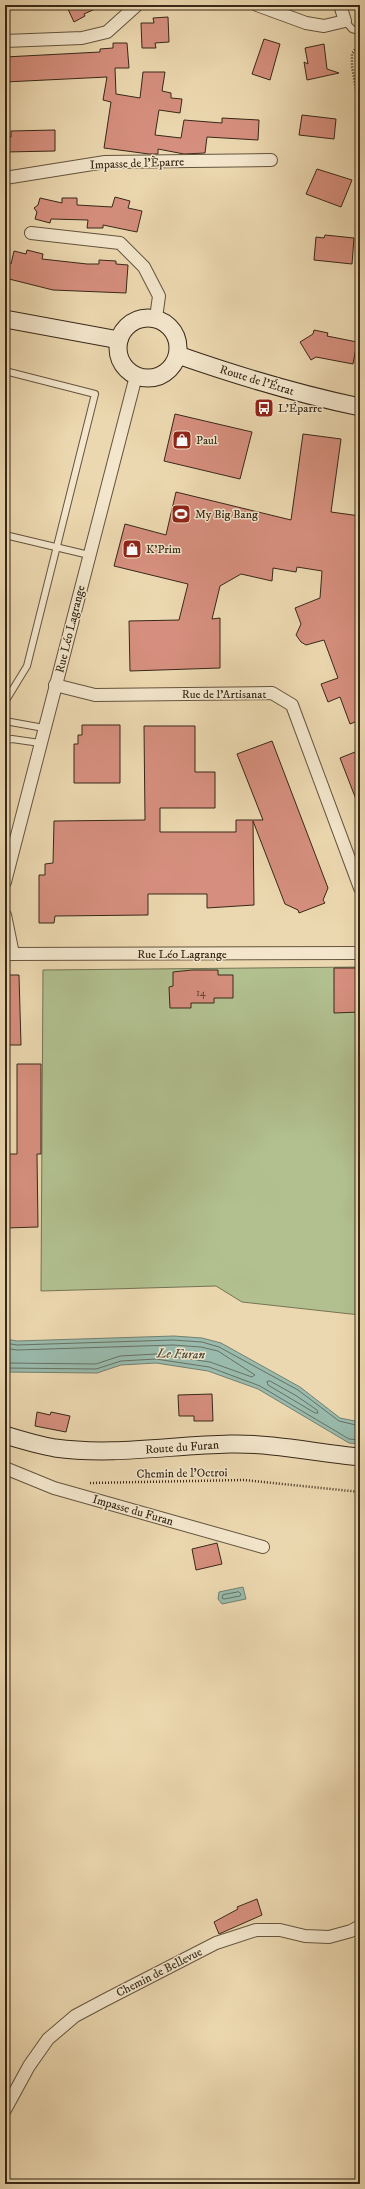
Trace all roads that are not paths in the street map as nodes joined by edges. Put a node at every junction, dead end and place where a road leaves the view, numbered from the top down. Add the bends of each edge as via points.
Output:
1 (138, 5) edge
2 (257, 5) edge
3 (340, 5) edge
4 (344, 21) junction
5 (360, 32) edge
6 (5, 41) edge
7 (271, 160) dead end
8 (5, 178) edge
9 (32, 234) dead end
10 (156, 318) junction
11 (5, 319) edge
12 (119, 340) junction
13 (178, 355) junction
14 (5, 371) edge
15 (136, 376) junction
16 (360, 407) edge
17 (5, 535) edge
18 (56, 547) junction
19 (89, 555) junction
20 (55, 685) junction
21 (5, 702) edge
22 (5, 721) edge
23 (44, 728) junction
24 (5, 741) edge
25 (40, 743) junction
26 (8, 859) edge
27 (5, 882) edge
28 (360, 888) edge
29 (5, 915) edge
30 (360, 953) edge
31 (9, 954) edge
32 (5, 1435) edge
33 (360, 1457) edge
34 (5, 1468) edge
35 (263, 1547) dead end
36 (360, 1926) edge
37 (5, 2110) edge

1 - 6 street via 107,32 82,38
2 - 4 street via 306,23 324,26
3 - 4 street
4 - 5 lane via 352,29
7 - 8 street, Impasse de l'Èparre via 105,162
9 - 10 street via 120,243 144,267 159,296
10 - 12 main road via 146,317 129,324
10 - 13 main road via 164,322 176,336 179,345
11 - 12 main road
12 - 15 main road via 120,359
13 - 15 main road via 171,367 160,376
13 - 16 main road, Route de l'Étrat via 246,379
14 - 18 lane via 95,394
15 - 19 street, Rue Léo Lagrange
17 - 18 lane
18 - 19 lane
18 - 21 lane via 27,666
19 - 20 street, Rue Léo Lagrange
20 - 23 street, Rue Léo Lagrange
20 - 28 street, Rue de l'Artisanat via 95,695 272,693 292,705
22 - 23 lane
23 - 25 street, Rue Léo Lagrange
24 - 25 lane
25 - 26 street, Rue Léo Lagrange
26 - 27 street, Rue Léo Lagrange
29 - 31 street
30 - 31 street, Rue Léo Lagrange
32 - 33 main road, Route du Furan via 55,1448 86,1450 230,1444
34 - 35 street, Impasse du Furan via 54,1488
36 - 37 street, Chemin de Bellevue via 329,1937 305,1936 280,1930 256,1930 216,1943 75,2016 48,2040 29,2066

